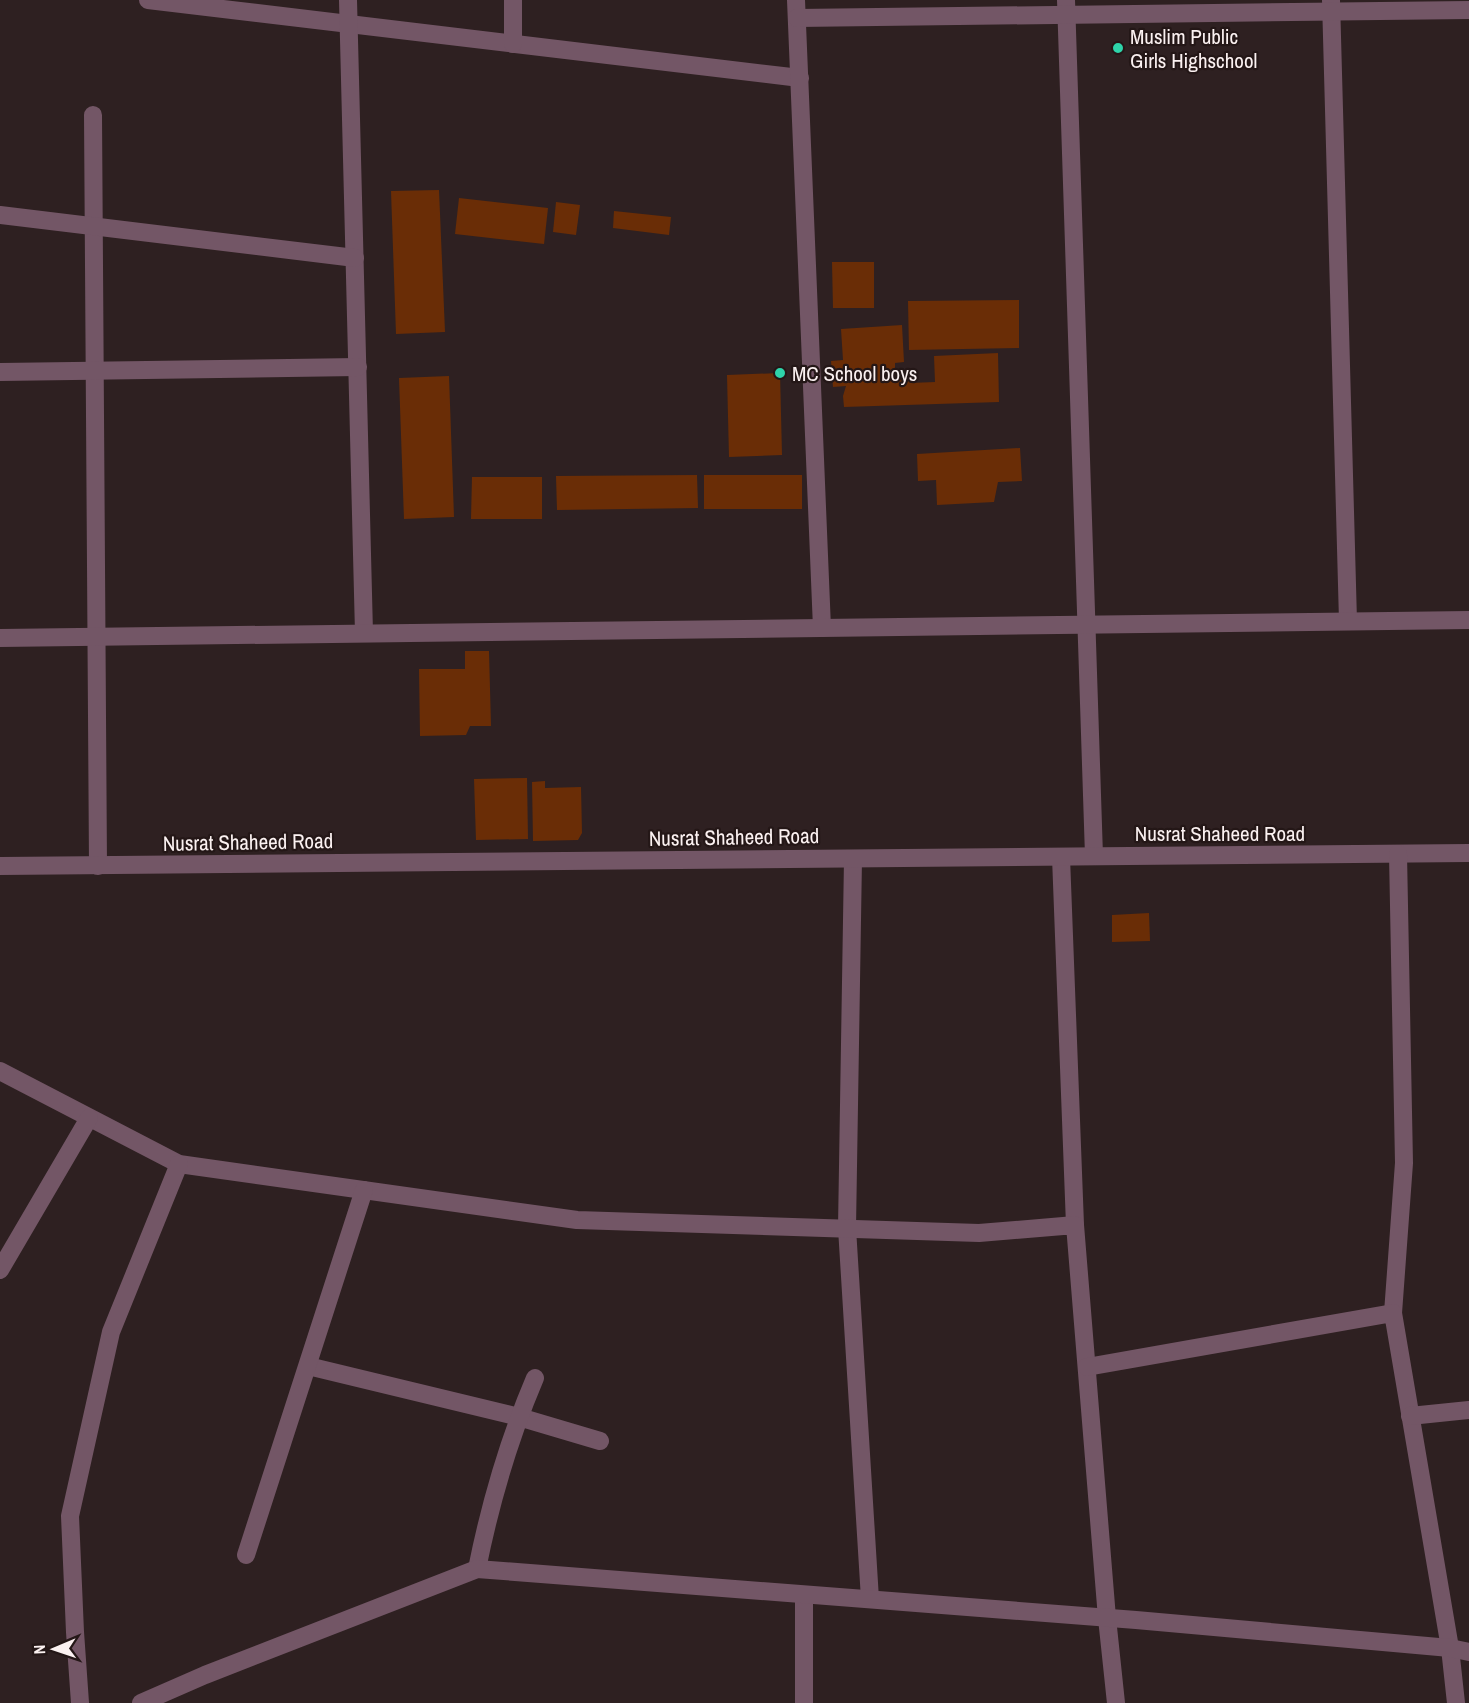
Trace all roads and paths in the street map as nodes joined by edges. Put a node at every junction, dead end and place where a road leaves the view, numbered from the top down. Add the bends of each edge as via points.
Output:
1 (148, 0) edge
2 (348, 0) edge
3 (513, 0) edge
4 (1331, 6) edge
5 (1066, 7) edge
6 (797, 9) edge
7 (1469, 10) edge
8 (349, 24) junction
9 (513, 44) junction
10 (800, 78) junction
11 (93, 115) dead end
12 (0, 214) edge
13 (94, 225) junction
14 (355, 258) junction
15 (358, 367) junction
16 (95, 371) junction
17 (0, 372) edge
18 (1469, 620) edge
19 (1348, 621) junction
20 (1087, 624) junction
21 (822, 628) junction
22 (364, 633) junction
23 (97, 636) junction
24 (0, 638) edge
25 (1469, 853) edge
26 (1398, 854) junction
27 (1094, 856) junction
28 (1061, 857) junction
29 (853, 859) junction
30 (0, 866) edge
31 (98, 866) junction
32 (0, 1071) edge
33 (89, 1118) junction
34 (179, 1164) junction
35 (364, 1190) junction
36 (1076, 1225) junction
37 (846, 1228) junction
38 (0, 1270) edge
39 (1393, 1313) junction
40 (308, 1366) junction
41 (1087, 1367) junction
42 (535, 1378) dead end
43 (1469, 1410) edge
44 (1410, 1416) junction
45 (519, 1417) junction
46 (600, 1441) dead end
47 (246, 1555) dead end
48 (477, 1569) junction
49 (804, 1596) junction
50 (870, 1599) junction
51 (1107, 1618) junction
52 (1450, 1648) junction
53 (1469, 1652) edge
54 (80, 1703) edge
55 (141, 1703) edge
56 (804, 1703) edge
57 (1116, 1703) edge
58 (1456, 1703) edge

1 - 8 street
2 - 8 street
3 - 9 street
4 - 5 street
4 - 7 street
4 - 19 street
5 - 6 street
5 - 20 street
6 - 10 street
8 - 9 street
8 - 14 street
9 - 10 street
10 - 21 street
11 - 13 street
12 - 13 street
13 - 14 street
13 - 16 street
14 - 15 street
15 - 16 street
15 - 22 street
16 - 17 street
16 - 23 street
18 - 19 street
19 - 20 street
20 - 21 street
20 - 27 street
21 - 22 street
22 - 23 street
23 - 24 street
23 - 31 street
25 - 26 street, Nusrat Shaheed Road
26 - 27 street, Nusrat Shaheed Road
26 - 39 street via 1404,1163
27 - 28 street, Nusrat Shaheed Road
28 - 29 street, Nusrat Shaheed Road
28 - 36 street
29 - 31 street, Nusrat Shaheed Road
29 - 37 street
30 - 31 street, Nusrat Shaheed Road
32 - 33 street
33 - 34 street
33 - 38 street
34 - 35 street
34 - 54 street via 111,1332 70,1516
35 - 37 street via 577,1220
35 - 40 street
36 - 37 street via 979,1233
36 - 41 street
37 - 50 street
39 - 41 street
39 - 44 street
40 - 45 street
40 - 47 street
41 - 51 street
42 - 45 street
43 - 44 street
44 - 52 street
45 - 46 street
45 - 48 street
48 - 49 street
48 - 55 street
49 - 50 street
49 - 56 street
50 - 51 street
51 - 52 street
51 - 57 street
52 - 53 street
52 - 58 street

